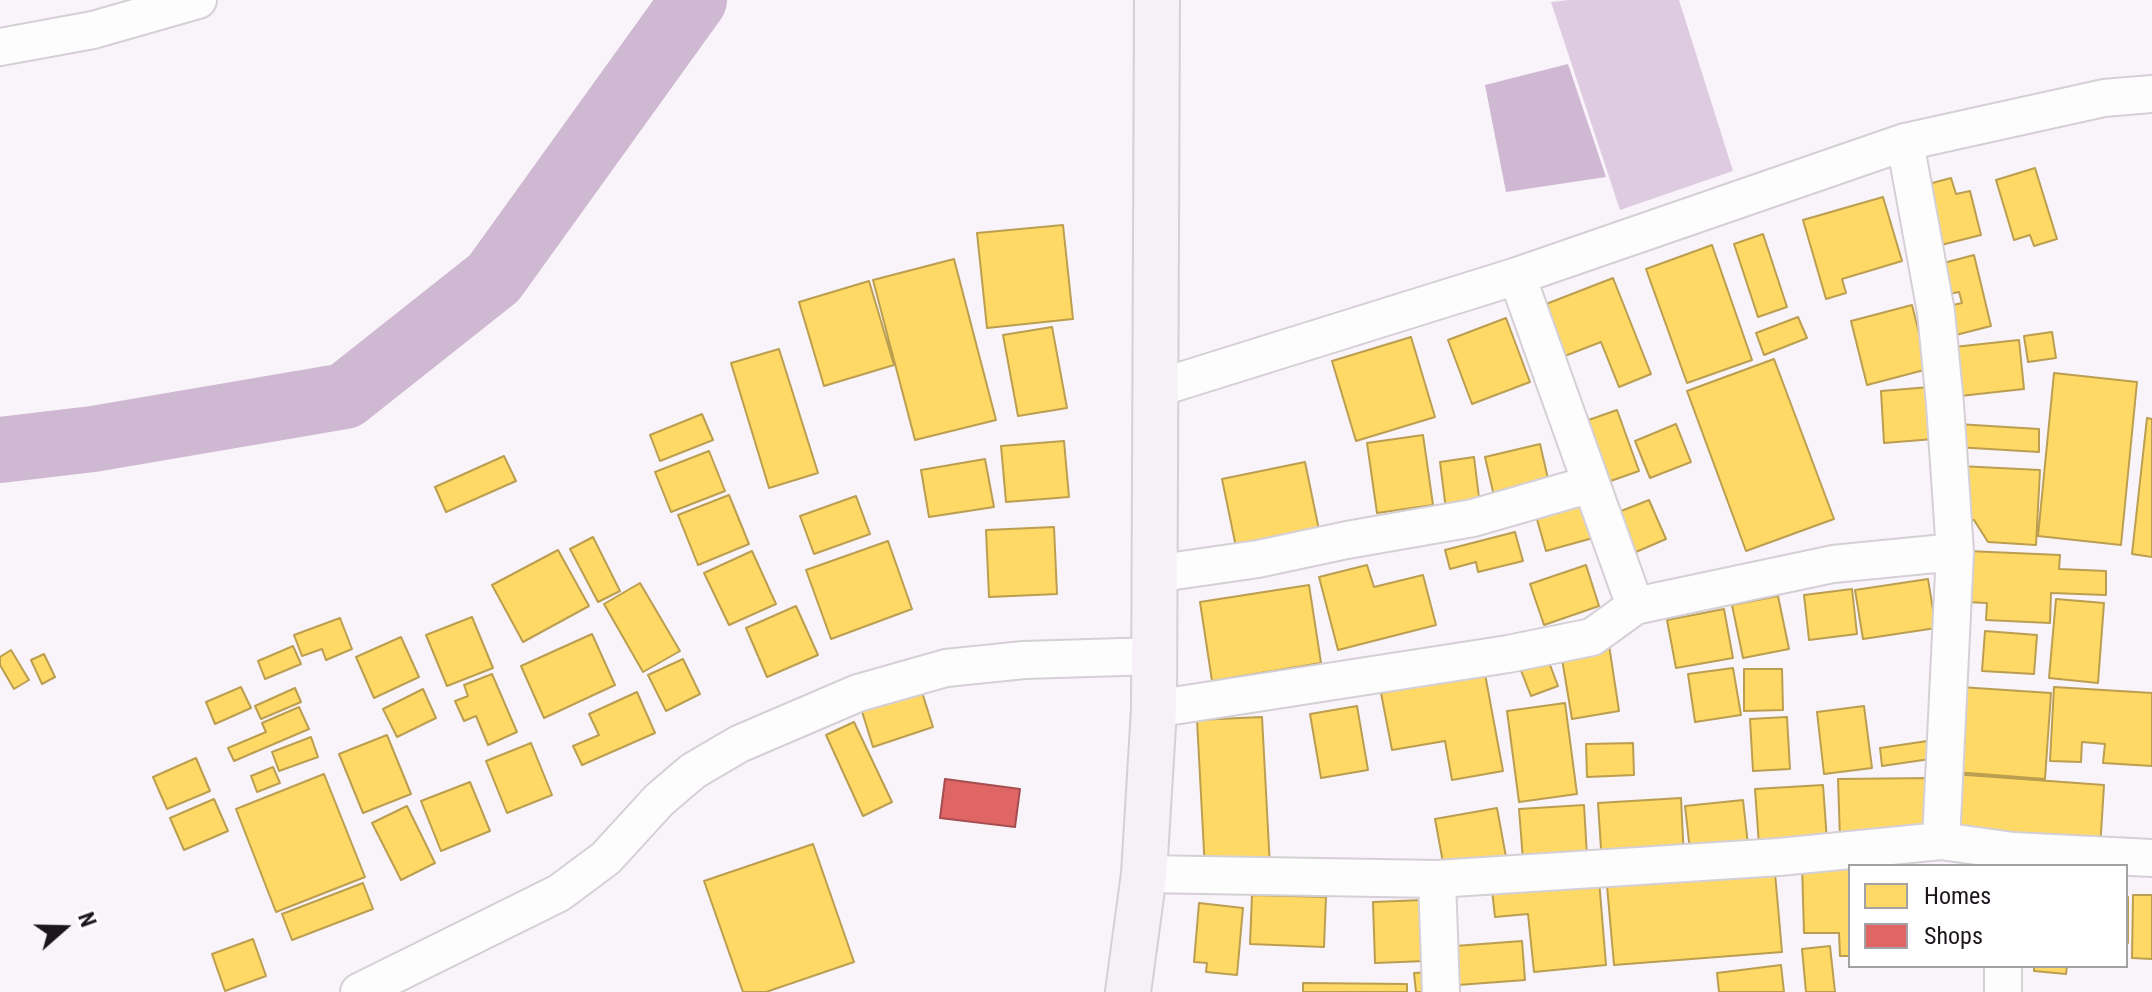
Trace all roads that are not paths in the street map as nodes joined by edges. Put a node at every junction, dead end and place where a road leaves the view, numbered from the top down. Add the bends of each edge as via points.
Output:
1 (198, 0) edge
2 (1157, 0) edge
3 (90, 15) edge
4 (0, 47) edge
5 (2152, 94) edge
6 (1905, 142) junction
7 (1517, 276) junction
8 (1155, 389) junction
9 (1591, 484) junction
10 (1955, 552) junction
11 (1154, 574) junction
12 (1635, 606) junction
13 (1155, 656) junction
14 (1154, 709) junction
15 (1941, 841) junction
16 (2152, 858) edge
17 (2012, 859) edge
18 (1144, 874) junction
19 (1437, 879) junction
20 (2003, 968) edge
21 (359, 992) edge
22 (1128, 992) edge
23 (1441, 992) edge
24 (2003, 992) edge

1 - 3 street
2 - 8 main road
3 - 4 street
5 - 6 street via 2104,98
6 - 7 street
6 - 10 street via 1936,312
7 - 8 street
7 - 9 street
8 - 11 main road
9 - 11 street via 1473,518
9 - 12 street
10 - 12 street via 1833,564
10 - 15 street
11 - 13 main road
12 - 14 street via 1592,637
13 - 14 main road
13 - 21 street via 946,668 858,693 739,744 693,771 606,858 559,893
14 - 18 main road
15 - 17 street
15 - 19 street
16 - 17 street
18 - 19 street
18 - 22 main road
19 - 23 street
20 - 24 street

